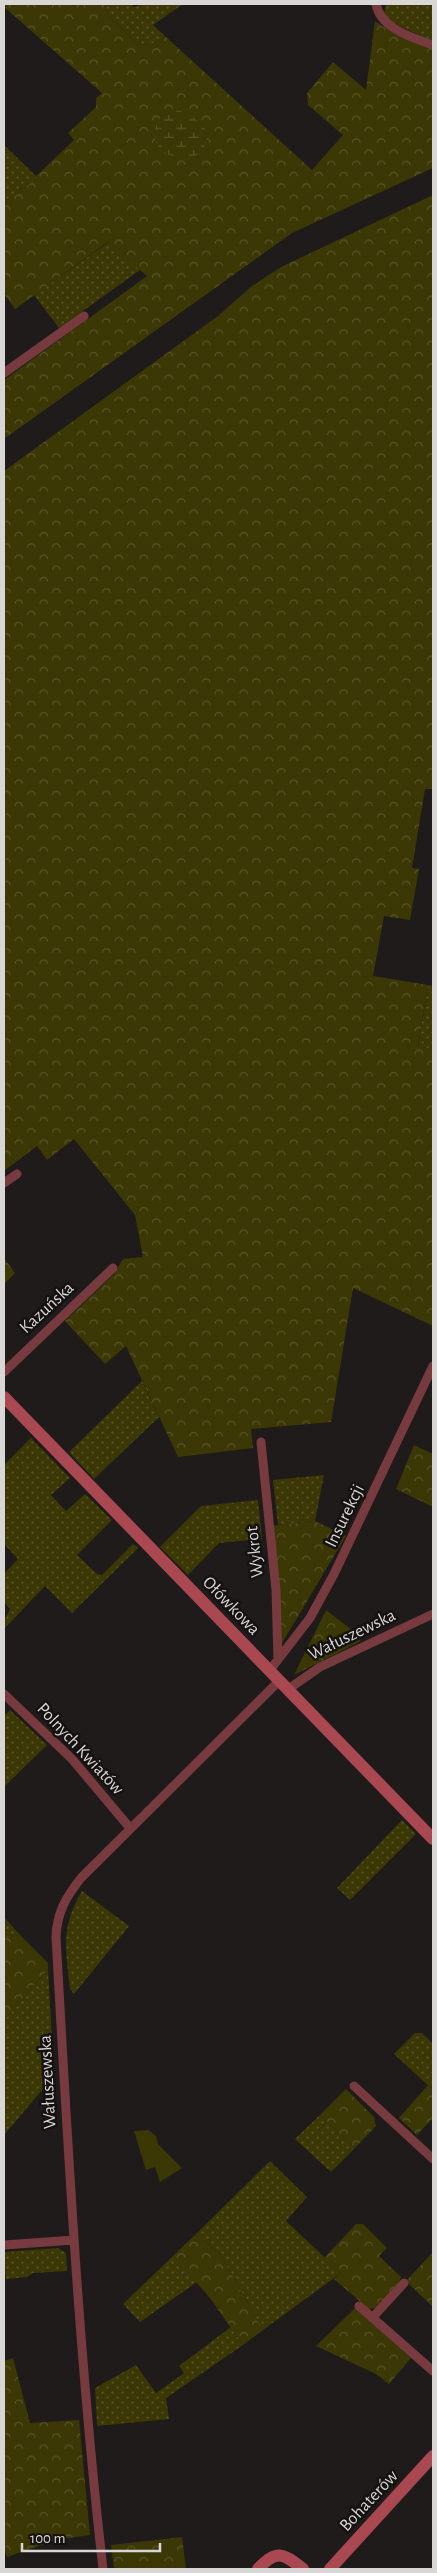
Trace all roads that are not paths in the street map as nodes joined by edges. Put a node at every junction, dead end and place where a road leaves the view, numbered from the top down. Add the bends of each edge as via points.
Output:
1 (376, 4) edge
2 (433, 44) edge
3 (84, 316) dead end
4 (4, 373) edge
5 (17, 1174) dead end
6 (4, 1184) edge
7 (113, 1268) dead end
8 (433, 1366) edge
9 (4, 1372) edge
10 (4, 1397) edge
11 (261, 1442) dead end
12 (433, 1614) edge
13 (274, 1665) junction
14 (283, 1686) junction
15 (4, 1694) edge
16 (130, 1828) junction
17 (433, 1839) edge
18 (354, 2086) dead end
19 (433, 2159) edge
20 (74, 2240) junction
21 (4, 2245) edge
22 (404, 2283) dead end
23 (359, 2306) dead end
24 (372, 2317) junction
25 (433, 2371) edge
26 (433, 2456) edge
27 (104, 2569) edge
28 (258, 2569) edge
29 (302, 2569) edge
30 (330, 2569) edge

1 - 2 street via 378,14 385,22 404,34
3 - 4 street
5 - 6 street
7 - 9 street, Kazuńska
8 - 13 street, Insurekcji via 334,1574 310,1618
10 - 13 street, Ołówkowa
11 - 13 street, Wykrot via 277,1614
12 - 14 street, Wałuszewska
13 - 14 street, Ołówkowa
14 - 16 street, Wałuszewska
14 - 17 street, Ołówkowa
15 - 16 street, Polnych Kwiatów via 72,1760
16 - 20 street, Wałuszewska via 81,1878 66,1897 57,1919
18 - 19 street
20 - 21 street
20 - 27 street, Wałuszewska via 88,2431
22 - 24 street
23 - 24 street
24 - 25 street
26 - 30 street, Bohaterów
28 - 29 street via 270,2557 279,2555 288,2557

